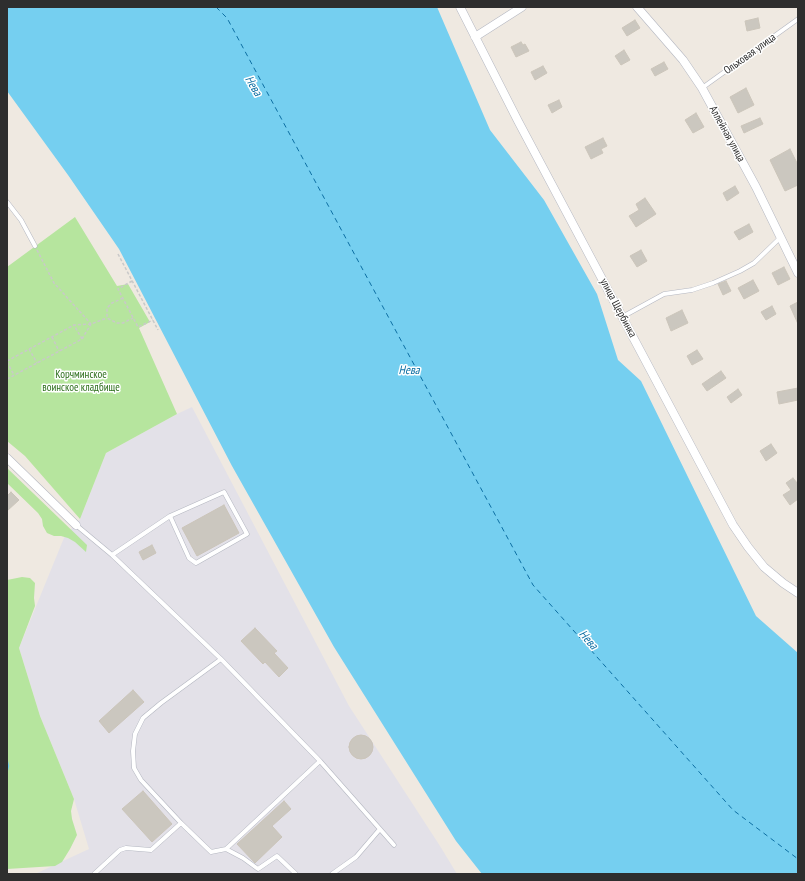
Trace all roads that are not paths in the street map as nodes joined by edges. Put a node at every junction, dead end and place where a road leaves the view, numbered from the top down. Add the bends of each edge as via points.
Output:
1 (460, 7) edge
2 (522, 7) edge
3 (637, 7) edge
4 (798, 19) edge
5 (475, 38) junction
6 (702, 88) junction
7 (7, 202) edge
8 (781, 238) junction
9 (35, 246) road end
10 (798, 273) edge
11 (622, 317) junction
12 (7, 458) edge
13 (170, 516) junction
14 (76, 525) joint
15 (112, 555) junction
16 (798, 594) edge
17 (221, 659) junction
18 (320, 761) junction
19 (181, 823) junction
20 (380, 830) junction
21 (394, 845) dead end
22 (226, 849) junction
23 (94, 874) edge
24 (296, 874) edge
25 (332, 874) edge

1 - 5 street, улица Щербинка
2 - 5 street
3 - 6 street, Аллейная улица via 683,60
4 - 6 lane, Ольховая улица
5 - 11 street, улица Щербинка
6 - 8 street, Аллейная улица
7 - 9 lane via 21,220
8 - 10 street, Аллейная улица
8 - 11 lane via 745,268 692,290 664,294
11 - 16 street, улица Щербинка via 733,525 764,567
12 - 14 street
13 - 13 lane via 224,492 247,534 196,563 189,558
13 - 15 lane
14 - 15 lane
15 - 17 lane
17 - 18 lane
17 - 19 lane via 143,718 135,734 134,768 141,780
18 - 20 lane
18 - 22 lane
19 - 22 lane via 211,852
19 - 23 lane via 151,850 120,850
20 - 21 lane
20 - 25 lane via 356,857
22 - 24 lane via 258,869 277,856

